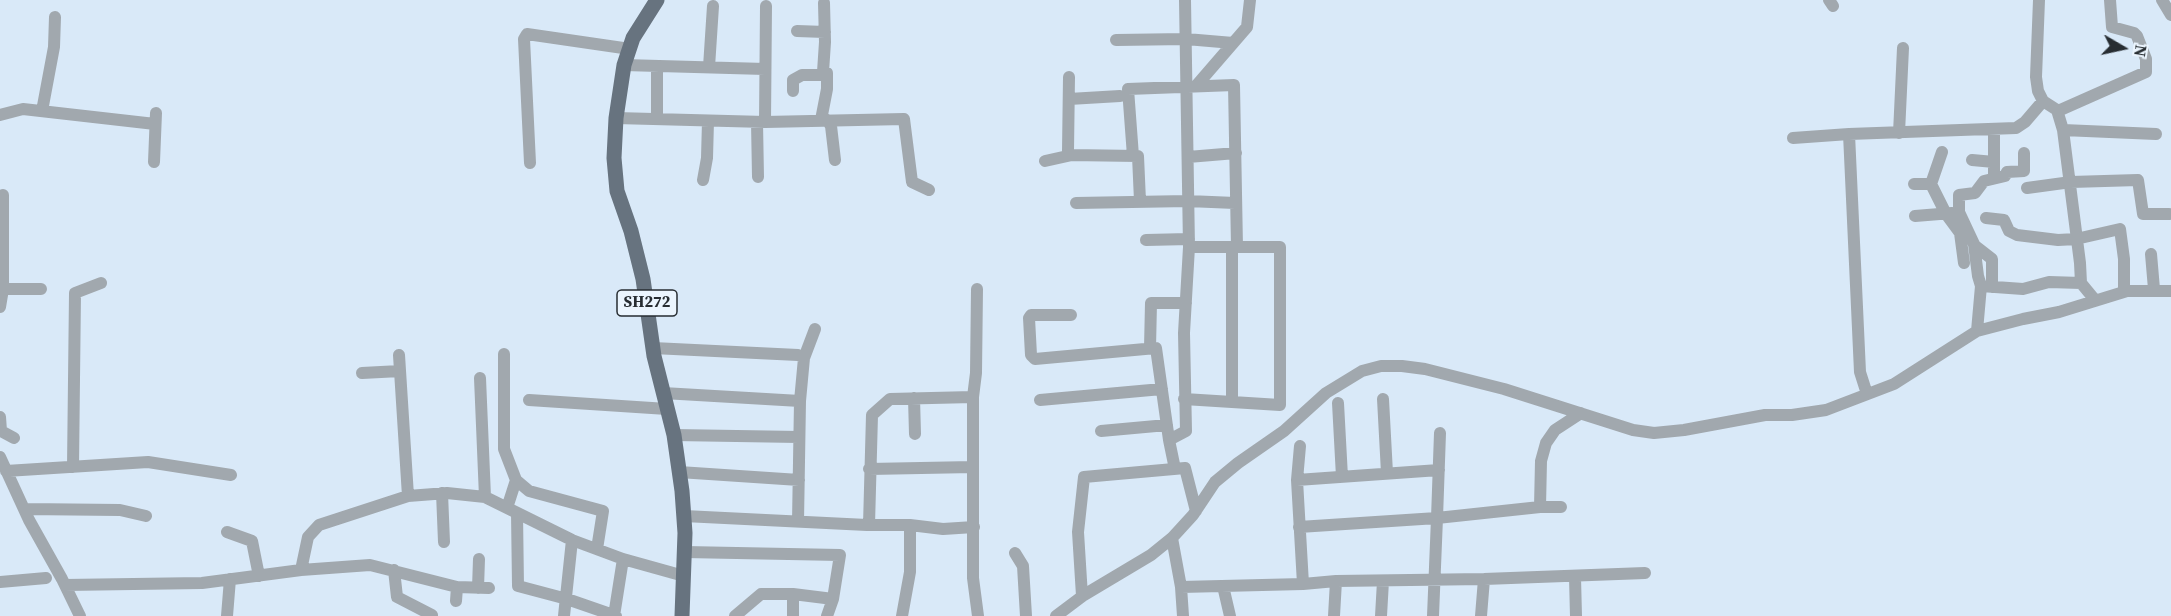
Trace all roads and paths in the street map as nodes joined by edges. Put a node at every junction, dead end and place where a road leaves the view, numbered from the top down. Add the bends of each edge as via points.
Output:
1 (657, 0) edge
2 (1185, 0) edge
3 (1250, 0) edge
4 (2038, 0) edge
5 (2110, 0) edge
6 (2162, 0) edge
7 (824, 3) dead end
8 (713, 6) dead end
9 (766, 6) dead end
10 (2171, 15) edge
11 (55, 17) dead end
12 (797, 31) dead end
13 (825, 32) junction
14 (1186, 39) junction
15 (1116, 40) dead end
16 (1233, 43) junction
17 (1903, 48) dead end
18 (630, 49) junction
19 (624, 65) junction
20 (657, 66) junction
21 (709, 67) junction
22 (765, 69) junction
23 (827, 75) junction
24 (1069, 77) dead end
25 (1191, 86) junction
26 (793, 91) dead end
27 (1120, 96) dead end
28 (1069, 99) junction
29 (2043, 100) junction
30 (42, 111) junction
31 (2058, 111) junction
32 (0, 115) edge
33 (616, 118) junction
34 (657, 119) junction
35 (824, 120) junction
36 (708, 121) junction
37 (761, 122) junction
38 (1994, 129) junction
39 (2063, 130) junction
40 (1899, 133) junction
41 (1849, 134) junction
42 (2156, 134) dead end
43 (1793, 138) dead end
44 (1236, 153) junction
45 (1942, 153) dead end
46 (2024, 153) dead end
47 (1072, 155) junction
48 (1133, 156) junction
49 (1188, 157) junction
50 (835, 160) dead end
51 (1972, 160) dead end
52 (1045, 161) dead end
53 (154, 162) dead end
54 (1994, 162) junction
55 (530, 163) dead end
56 (758, 177) dead end
57 (1994, 178) junction
58 (702, 180) dead end
59 (2071, 182) junction
60 (1914, 184) dead end
61 (1931, 184) junction
62 (2027, 188) dead end
63 (929, 190) dead end
64 (3, 195) dead end
65 (1140, 201) junction
66 (1188, 201) junction
67 (1076, 202) dead end
68 (1235, 203) junction
69 (1952, 213) junction
70 (2169, 214) dead end
71 (1915, 216) dead end
72 (1986, 218) dead end
73 (2076, 238) junction
74 (1146, 240) dead end
75 (1, 244) edge
76 (1189, 244) junction
77 (1235, 247) junction
78 (2151, 254) dead end
79 (1964, 263) dead end
80 (101, 283) dead end
81 (2081, 283) junction
82 (1987, 287) junction
83 (1, 289) edge
84 (41, 289) dead end
85 (977, 289) dead end
86 (2154, 290) junction
87 (2171, 291) edge
88 (2124, 292) junction
89 (2095, 300) junction
90 (1186, 303) junction
91 (0, 307) edge
92 (1071, 315) dead end
93 (815, 329) dead end
94 (1977, 331) junction
95 (653, 348) junction
96 (1150, 348) junction
97 (504, 354) dead end
98 (399, 355) dead end
99 (804, 358) junction
100 (400, 371) junction
101 (362, 373) dead end
102 (480, 378) dead end
103 (1162, 389) junction
104 (663, 393) junction
105 (1867, 394) junction
106 (973, 397) junction
107 (914, 398) junction
108 (1184, 399) junction
109 (1383, 399) dead end
110 (529, 400) dead end
111 (1041, 400) dead end
112 (800, 401) junction
113 (1232, 402) junction
114 (1338, 403) dead end
115 (1280, 405) junction
116 (667, 409) junction
117 (1581, 413) junction
118 (0, 417) edge
119 (1293, 423) junction
120 (1167, 426) junction
121 (1101, 431) dead end
122 (1440, 433) dead end
123 (915, 434) dead end
124 (674, 435) junction
125 (799, 437) junction
126 (14, 438) dead end
127 (1169, 440) junction
128 (1300, 446) dead end
129 (0, 457) edge
130 (74, 467) junction
131 (973, 467) junction
132 (1175, 468) junction
133 (869, 469) junction
134 (1439, 470) junction
135 (6, 471) junction
136 (679, 472) junction
137 (1387, 473) junction
138 (231, 475) dead end
139 (1342, 477) junction
140 (516, 480) junction
141 (799, 480) junction
142 (1297, 480) junction
143 (442, 493) junction
144 (408, 496) junction
145 (485, 497) junction
146 (1540, 507) junction
147 (1562, 507) dead end
148 (24, 509) junction
149 (512, 511) junction
150 (1196, 511) junction
151 (146, 516) dead end
152 (684, 516) junction
153 (1437, 518) junction
154 (798, 522) junction
155 (869, 525) junction
156 (910, 525) junction
157 (974, 527) junction
158 (1299, 527) junction
159 (227, 532) dead end
160 (1172, 538) junction
161 (572, 540) junction
162 (444, 542) dead end
163 (597, 549) junction
164 (685, 552) junction
165 (1015, 553) dead end
166 (623, 558) junction
167 (479, 559) dead end
168 (301, 570) junction
169 (394, 570) junction
170 (1645, 573) dead end
171 (259, 576) junction
172 (684, 576) junction
173 (1575, 577) junction
174 (46, 578) dead end
175 (230, 579) junction
176 (1484, 579) junction
177 (1435, 580) junction
178 (1336, 581) junction
179 (1383, 581) junction
180 (0, 582) edge
181 (1303, 584) junction
182 (65, 585) junction
183 (1224, 586) junction
184 (457, 587) junction
185 (1181, 587) junction
186 (794, 594) junction
187 (1082, 596) junction
188 (567, 599) junction
189 (832, 599) junction
190 (456, 601) dead end
191 (432, 615) edge
192 (80, 616) edge
193 (227, 616) edge
194 (564, 616) edge
195 (615, 616) edge
196 (682, 616) edge
197 (735, 616) edge
198 (793, 616) edge
199 (827, 616) edge
200 (902, 616) edge
201 (978, 616) edge
202 (1026, 616) edge
203 (1056, 616) edge
204 (1183, 616) edge
205 (1230, 616) edge
206 (1334, 616) edge
207 (1381, 616) edge
208 (1433, 616) edge
209 (1481, 616) edge
210 (1576, 616) edge

1 - 18 main road, SH272
2 - 14 street
3 - 16 street via 1246,27
4 - 29 street via 2036,77
5 - 31 street via 2112,27 2137,36 2146,59 2146,72
6 - 10 street
7 - 13 street
8 - 21 street
9 - 22 street
11 - 30 street via 54,47
12 - 13 street
13 - 23 street via 823,72
14 - 15 street
14 - 16 street
14 - 25 street
16 - 25 street
17 - 40 street
18 - 19 main road, SH272
18 - 55 street via 527,34 524,39
19 - 20 street
19 - 33 main road, SH272
20 - 21 street
20 - 34 street
21 - 22 street
22 - 37 street
23 - 26 street via 802,75 793,80
23 - 35 street
24 - 28 street
25 - 44 street via 1234,86
25 - 48 street via 1128,89
25 - 49 street
27 - 28 street
28 - 47 street via 1068,151
29 - 31 street
29 - 38 street via 2016,128
30 - 32 street via 23,109
30 - 53 street via 155,118
31 - 39 street
33 - 34 street
33 - 95 main road, SH272 via 617,191 644,279
34 - 36 street
35 - 37 street
35 - 50 street via 831,126
35 - 63 street via 904,118 912,182
36 - 37 street
36 - 58 street
37 - 56 street
38 - 40 street
38 - 54 street
39 - 42 street
39 - 59 street
40 - 41 street
41 - 43 street
41 - 105 street via 1860,372
44 - 49 street
44 - 68 street
45 - 61 street
46 - 57 street via 2024,171
47 - 48 street
47 - 52 street
48 - 65 street via 1138,156
49 - 66 street
51 - 54 street
54 - 57 street
57 - 69 street via 1984,181 1975,193 1959,195
59 - 62 street
59 - 70 street via 2138,180 2142,214
59 - 73 street
60 - 61 street
61 - 69 street
64 - 75 street
65 - 66 street
65 - 67 street
66 - 68 street
66 - 76 street
68 - 77 street
69 - 71 street
69 - 79 street via 1960,233
69 - 82 street via 1974,245 1977,276
72 - 73 street via 2004,220 2009,231 2017,235
73 - 81 street
73 - 88 street via 2120,229
74 - 76 street
75 - 83 street
76 - 77 street
76 - 90 street
77 - 113 street
77 - 115 street via 1280,247
78 - 86 street
80 - 130 street via 75,293
81 - 82 street via 2049,282 2023,289
81 - 89 street
82 - 94 street
83 - 84 street
83 - 91 street
85 - 106 street
86 - 87 street
86 - 88 street
88 - 89 street
89 - 94 street
90 - 96 street via 1151,303
90 - 108 street
92 - 96 street via 1031,315 1035,359
93 - 99 street
94 - 105 street via 1894,384
95 - 99 street
95 - 104 main road, SH272
96 - 103 street via 1156,348
97 - 140 street via 504,449
98 - 100 street
99 - 112 street
100 - 101 street
100 - 144 street
102 - 145 street
103 - 111 street
103 - 120 street
104 - 112 street
104 - 116 main road, SH272
105 - 117 street via 1826,410 1755,416 1654,433
106 - 107 street
106 - 131 street
107 - 123 street
107 - 133 street via 890,399 872,415
108 - 113 street
108 - 127 street via 1186,431
109 - 137 street
110 - 116 street
112 - 125 street
113 - 115 street
114 - 139 street
115 - 119 street
116 - 124 main road, SH272
117 - 119 street via 1425,369 1381,366 1344,381
117 - 146 street via 1555,430 1546,443 1541,461
118 - 126 street via 1,431
119 - 150 street via 1215,482
120 - 121 street
120 - 127 street
122 - 134 street
124 - 125 street
124 - 136 main road, SH272
125 - 141 street
127 - 132 street
128 - 142 street
129 - 135 street
130 - 135 street
130 - 138 street via 148,462
131 - 133 street
131 - 157 street
132 - 150 street via 1185,468
132 - 187 street via 1084,477 1078,532
133 - 155 street
134 - 137 street
134 - 153 street
135 - 148 street
136 - 141 street
136 - 152 main road, SH272
137 - 139 street
139 - 142 street
140 - 149 street
140 - 163 street via 528,491 603,511
141 - 154 street
142 - 158 street
143 - 144 street
143 - 145 street
143 - 162 street
144 - 168 street via 319,525 308,537
145 - 149 street
146 - 147 street
146 - 153 street
148 - 151 street via 120,510
148 - 182 street
149 - 161 street
149 - 188 street via 518,586
150 - 160 street
152 - 154 street
152 - 164 main road, SH272
153 - 158 street
153 - 177 street
154 - 155 street
155 - 156 street
156 - 157 street
156 - 200 street via 910,572
157 - 201 street
158 - 181 street
159 - 171 street via 252,541
160 - 185 street
160 - 187 street
161 - 163 street
161 - 188 street
163 - 166 street
164 - 172 main road, SH272
164 - 189 street via 840,555
165 - 202 street via 1023,567
166 - 172 street
166 - 195 street
167 - 184 street via 483,588
168 - 169 street via 370,565
168 - 171 street
169 - 184 street
169 - 191 street via 397,597
170 - 173 street
171 - 175 street
172 - 196 main road, SH272
173 - 176 street
173 - 210 street
174 - 180 street
175 - 182 street
175 - 193 street
176 - 177 street
176 - 209 street
177 - 179 street
177 - 208 street
178 - 179 street
178 - 181 street
178 - 206 street
179 - 207 street
181 - 183 street
182 - 192 street
183 - 185 street
183 - 205 street
184 - 190 street
185 - 204 street
186 - 189 street
186 - 197 street via 761,594
186 - 198 street
187 - 203 street
188 - 194 street
188 - 195 street
189 - 199 street

